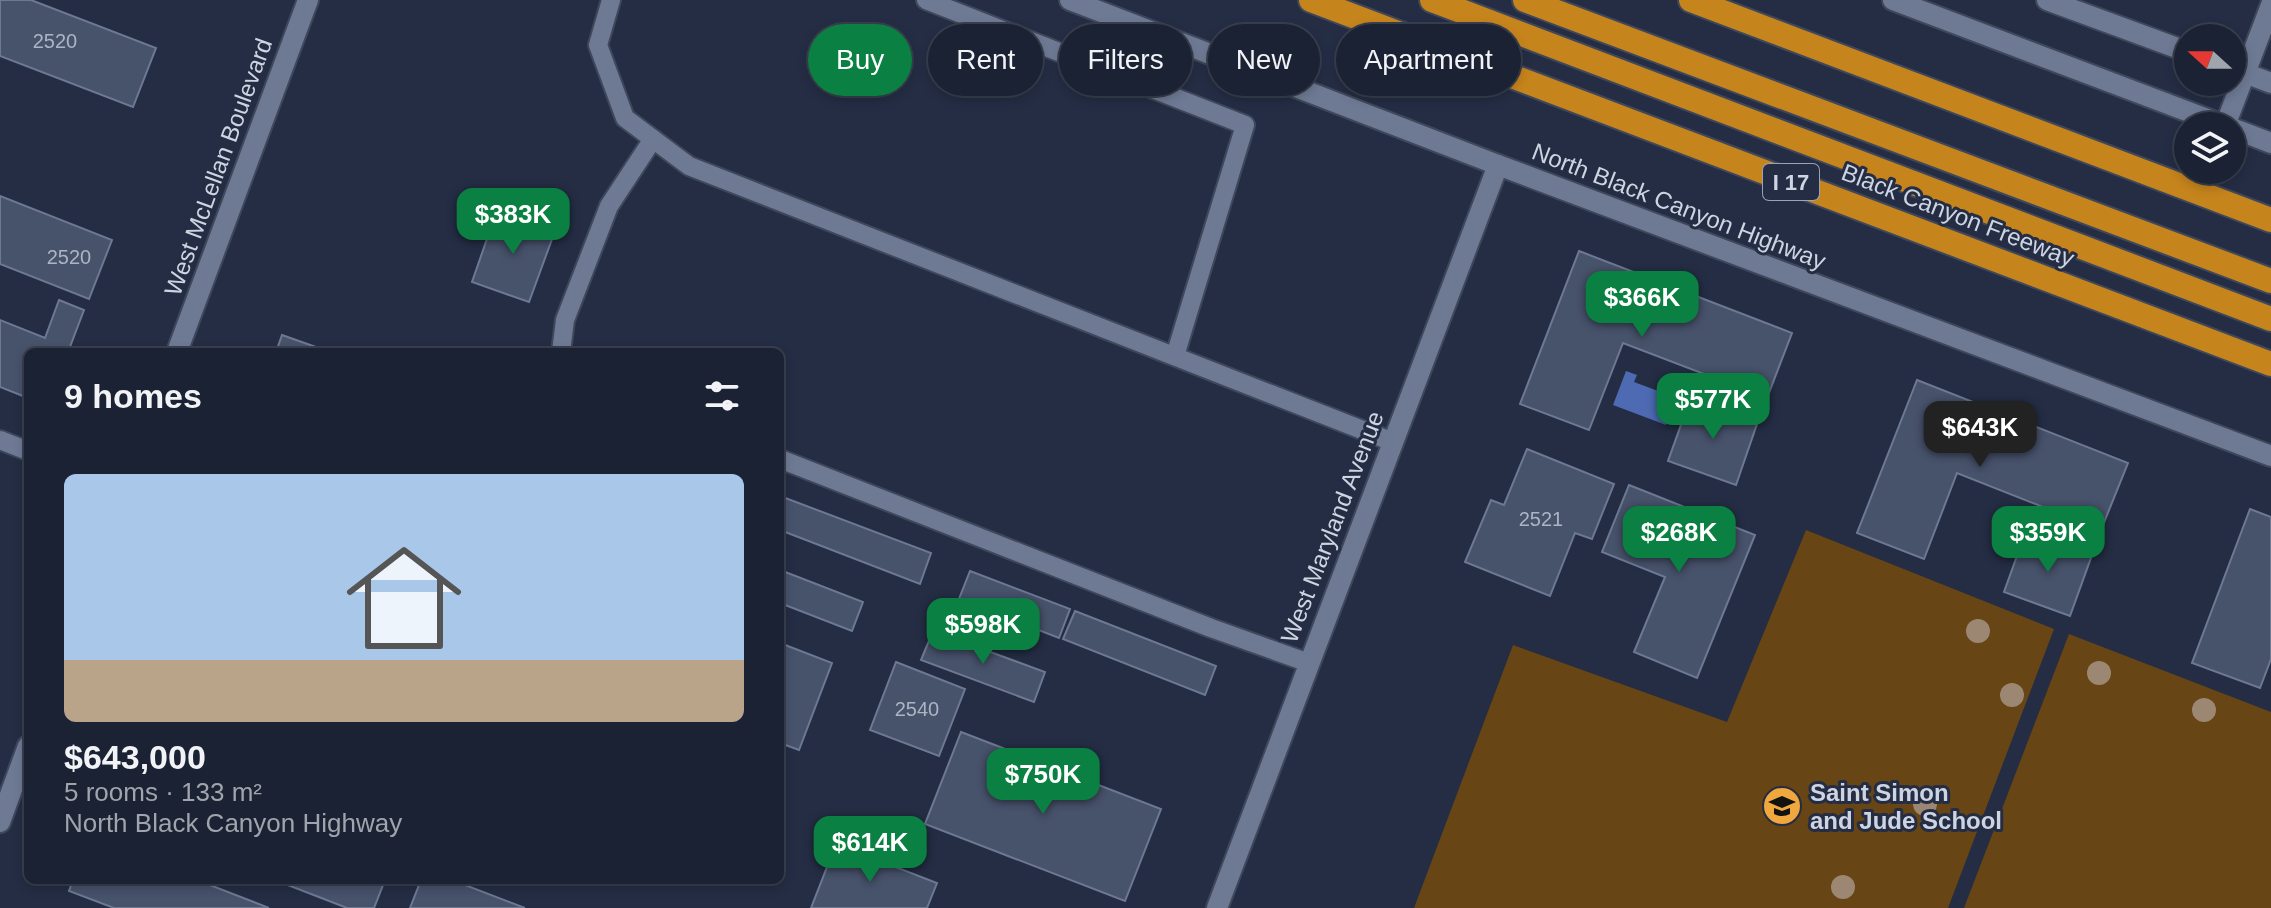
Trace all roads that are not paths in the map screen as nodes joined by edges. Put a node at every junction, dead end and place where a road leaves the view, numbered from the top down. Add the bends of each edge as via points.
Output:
1 (308, 0) edge
2 (611, 0) edge
3 (926, 0) edge
4 (1070, 0) edge
5 (1311, 0) edge
6 (1432, 0) edge
7 (1525, 0) edge
8 (1691, 0) edge
9 (1893, 0) edge
10 (2047, 0) edge
11 (2271, 5) edge
12 (2174, 47) edge
13 (2246, 55) edge
14 (2246, 74) edge
15 (2271, 83) edge
16 (2188, 112) edge
17 (2246, 133) edge
18 (653, 139) junction
19 (2271, 143) edge
20 (1498, 165) junction
21 (2271, 220) edge
22 (2271, 281) edge
23 (2271, 319) edge
24 (178, 348) edge
25 (562, 348) edge
26 (1175, 356) junction
27 (2271, 364) edge
28 (0, 440) edge
29 (1393, 442) junction
30 (24, 449) edge
31 (2271, 456) edge
32 (784, 461) edge
33 (1309, 663) junction
34 (24, 757) edge
35 (0, 822) edge
36 (1217, 908) edge

1 - 24 main road, West McLellan Boulevard
2 - 18 lane via 598,45 625,118
3 - 26 lane via 1245,125
4 - 20 main road, North Black Canyon Highway
5 - 27 highway, Black Canyon Freeway / I 17
6 - 23 highway
7 - 22 highway
8 - 21 highway
9 - 16 main road
10 - 12 main road
11 - 13 main road
14 - 15 main road
17 - 19 main road
18 - 25 lane via 609,206 565,320
18 - 26 lane via 689,166
20 - 29 main road, West Maryland Avenue
20 - 31 main road, North Black Canyon Highway
26 - 29 lane
28 - 30 lane
29 - 33 main road, West Maryland Avenue
32 - 33 lane
33 - 36 main road, West Maryland Avenue
34 - 35 main road

